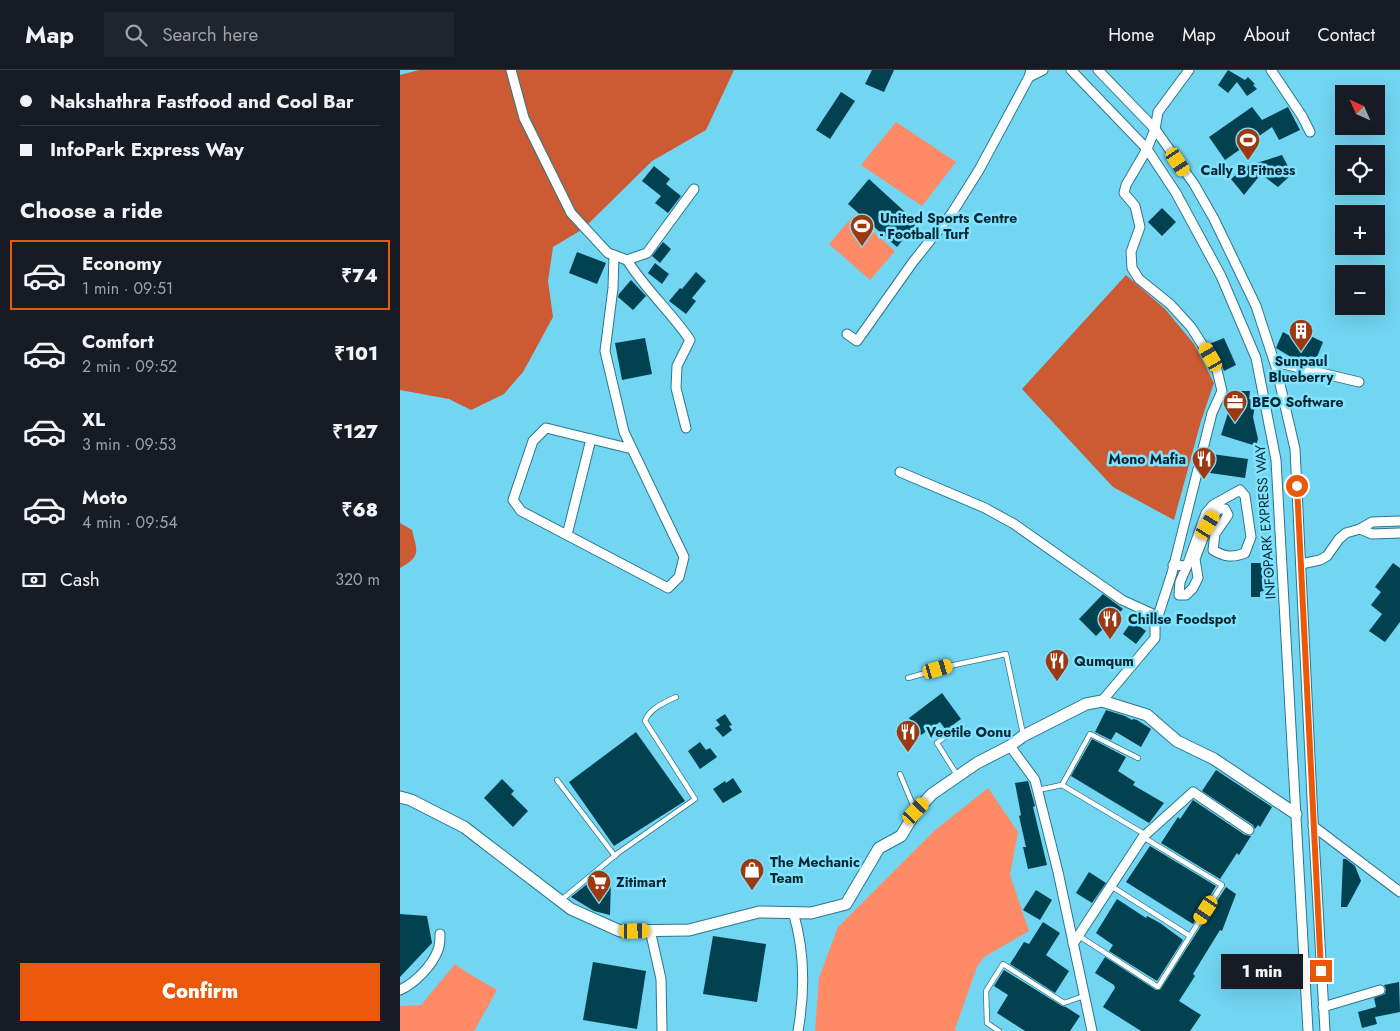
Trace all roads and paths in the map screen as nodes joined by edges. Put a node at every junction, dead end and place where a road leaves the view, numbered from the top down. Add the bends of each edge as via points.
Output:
1 (511, 70) edge
2 (1043, 70) edge
3 (1071, 70) edge
4 (1098, 70) edge
5 (1189, 70) edge
6 (1271, 70) edge
7 (1030, 73) edge
8 (1155, 129) junction
9 (1310, 132) dead end
10 (1147, 149) junction
11 (694, 189) dead end
12 (614, 255) junction
13 (627, 260) junction
14 (848, 334) dead end
15 (1275, 362) junction
16 (1359, 382) dead end
17 (686, 428) dead end
18 (592, 439) junction
19 (632, 449) junction
20 (900, 472) dead end
21 (1400, 521) edge
22 (1360, 529) junction
23 (1400, 533) edge
24 (567, 535) junction
25 (1301, 564) junction
26 (1174, 565) junction
27 (1187, 566) junction
28 (1154, 615) junction
29 (908, 678) dead end
30 (676, 696) dead end
31 (1102, 701) junction
32 (951, 732) dead end
33 (1023, 736) junction
34 (1010, 746) junction
35 (1138, 758) dead end
36 (900, 774) dead end
37 (958, 776) junction
38 (557, 780) dead end
39 (1062, 785) junction
40 (1038, 790) junction
41 (400, 796) edge
42 (916, 811) junction
43 (1296, 814) junction
44 (1313, 826) junction
45 (1250, 830) dead end
46 (1144, 836) junction
47 (615, 856) junction
48 (1111, 886) junction
49 (1400, 892) edge
50 (559, 902) junction
51 (793, 912) junction
52 (650, 930) junction
53 (440, 934) dead end
54 (1079, 936) junction
55 (1190, 936) junction
56 (1073, 944) junction
57 (400, 990) edge
58 (1380, 990) dead end
59 (1084, 996) junction
60 (1323, 1007) junction
61 (662, 1031) edge
62 (798, 1031) edge
63 (999, 1031) edge
64 (1092, 1031) edge
65 (1308, 1031) edge
66 (1325, 1031) edge

1 - 12 street via 524,118 571,213 608,253
2 - 7 street
3 - 10 street, INFOPARK EXPRESS WAY
4 - 8 street
5 - 8 street via 1163,103
6 - 9 street
7 - 14 street via 979,170 952,213 857,341
8 - 10 street
8 - 15 street via 1214,219 1256,306
10 - 26 street via 1124,193 1136,206 1140,227 1131,252 1132,268 1139,279 1170,304 1191,328 1216,366 1222,391 1212,413
10 - 43 street, INFOPARK EXPRESS WAY via 1176,193 1221,276 1256,358 1276,460
11 - 13 street via 646,253
12 - 13 street
12 - 19 street via 605,352 624,432
13 - 17 street via 690,340 676,374 676,388
15 - 16 street
15 - 25 street via 1295,449
18 - 19 street
18 - 24 street
18 - 24 street via 546,428 533,441 513,500 521,511
19 - 24 street via 684,557 679,577 668,588
20 - 28 street via 985,508 1014,524 1122,600
21 - 22 street via 1372,522
22 - 23 street via 1372,534
22 - 25 street via 1346,533 1327,556
25 - 44 street
26 - 27 street
26 - 28 street via 1159,613
27 - 27 street via 1206,513 1213,505 1240,490 1245,496 1250,530 1245,553 1234,557 1213,550 1215,534 1228,515 1226,509 1218,509 1195,559 1198,578 1186,595 1179,595
28 - 31 street via 1155,638
29 - 33 lane via 1006,654
30 - 47 lane via 645,721 695,799
31 - 33 street via 1086,704
31 - 43 street via 1147,715 1177,741 1214,759
32 - 37 lane via 937,743
33 - 34 street
34 - 37 street
34 - 40 street via 1035,780
35 - 39 lane via 1090,734
36 - 42 lane
37 - 42 street via 932,794
38 - 47 lane
39 - 40 lane
39 - 46 lane
40 - 56 street
41 - 50 street via 464,827
42 - 51 street via 901,836 879,848 846,904 811,913
43 - 65 street, INFOPARK EXPRESS WAY
44 - 49 street
44 - 60 street
45 - 46 street via 1193,792
46 - 48 street
46 - 55 lane via 1222,885
47 - 50 lane
48 - 54 street
48 - 55 lane
50 - 52 street via 620,931
51 - 52 street via 759,912 689,930
51 - 62 street via 803,958
52 - 61 street via 661,979
53 - 57 street via 439,949 430,965
54 - 55 lane via 1158,987
54 - 56 street
56 - 59 street
58 - 60 street
59 - 63 lane via 1064,1003 1003,964 986,991 987,1023
59 - 64 street
60 - 66 street

